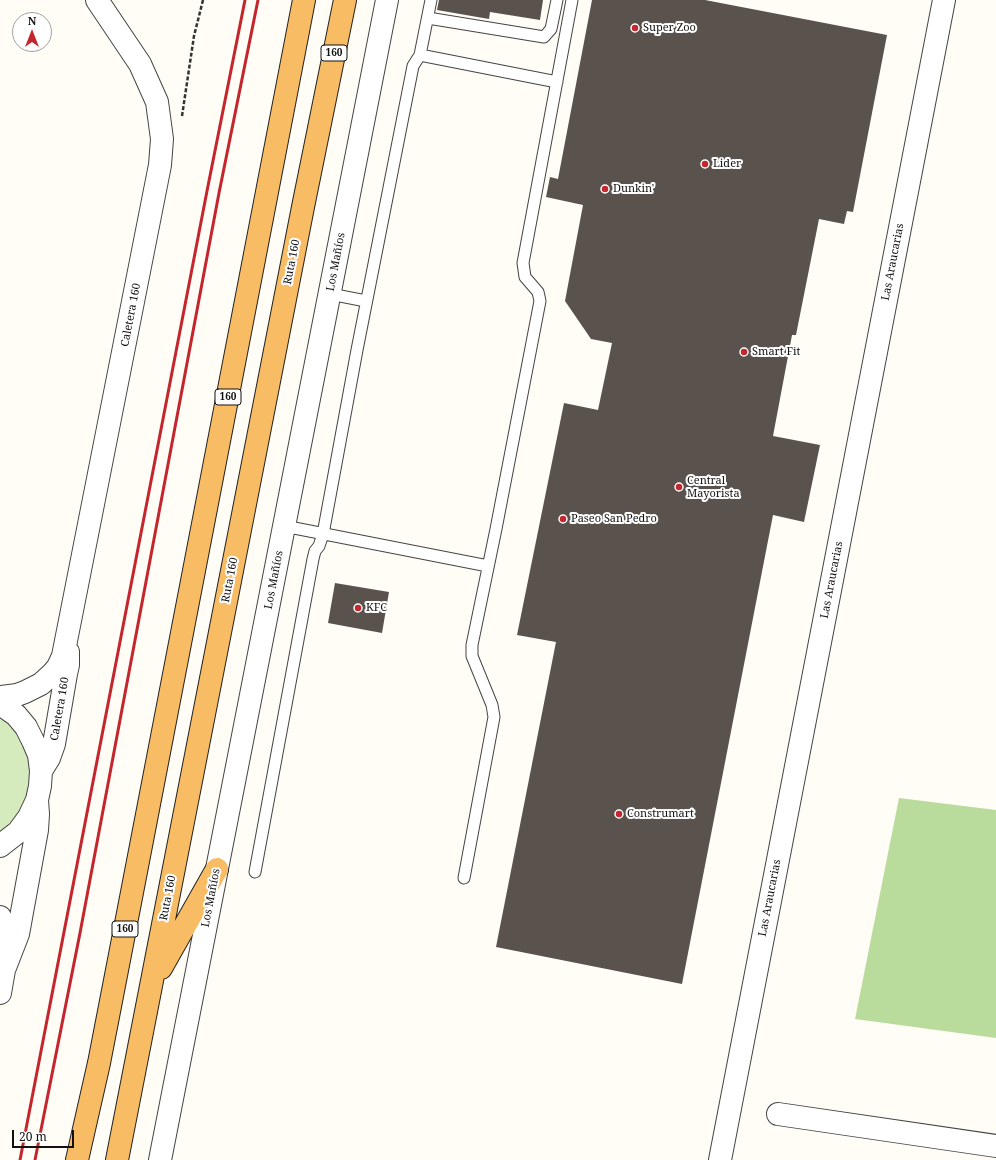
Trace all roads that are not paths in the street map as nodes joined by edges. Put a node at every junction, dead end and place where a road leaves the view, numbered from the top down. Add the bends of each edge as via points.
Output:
1 (98, 0) edge
2 (304, 0) edge
3 (345, 0) edge
4 (387, 0) edge
5 (431, 0) edge
6 (557, 0) edge
7 (572, 0) edge
8 (944, 0) edge
9 (428, 18) junction
10 (420, 55) junction
11 (557, 82) junction
12 (330, 294) junction
13 (366, 301) junction
14 (284, 526) junction
15 (323, 534) junction
16 (488, 566) junction
17 (66, 644) junction
18 (0, 697) edge
19 (0, 704) edge
20 (41, 771) junction
21 (37, 800) junction
22 (0, 846) edge
23 (217, 869) junction
24 (255, 872) dead end
25 (464, 878) dead end
26 (0, 917) edge
27 (4, 970) junction
28 (151, 985) junction
29 (0, 993) edge
30 (778, 1114) dead end
31 (996, 1146) edge
32 (77, 1160) edge
33 (117, 1160) edge
34 (160, 1160) edge
35 (720, 1160) edge

1 - 17 street, Caletera 160 via 149,82 157,102 162,139 160,165
2 - 32 highway, 160 via 101,1055
3 - 28 highway, Ruta 160 / 160
4 - 12 street, Los Mañíos
5 - 9 lane
6 - 9 lane via 551,29 544,37
7 - 11 lane
8 - 35 street, Las Araucarias
9 - 10 lane
10 - 11 lane
10 - 13 lane via 413,66
11 - 16 lane via 523,263 525,277 538,292 540,301
12 - 13 lane
12 - 14 street, Los Mañíos
13 - 15 lane
14 - 15 lane
14 - 23 street, Los Mañíos
15 - 16 lane
15 - 24 lane via 313,559
16 - 25 lane via 472,656 492,705 494,717
17 - 18 street, Caletera 160 via 58,667 48,679 25,692
17 - 20 street, Caletera 160 via 68,665 54,744
19 - 20 street via 16,715 26,727 39,755
20 - 21 street
21 - 22 street via 18,832
21 - 27 street via 37,830 18,934
23 - 28 highway
23 - 34 street, Los Mañíos
26 - 27 street via 5,950
27 - 29 street
28 - 33 highway, Ruta 160 / 160
30 - 31 street

